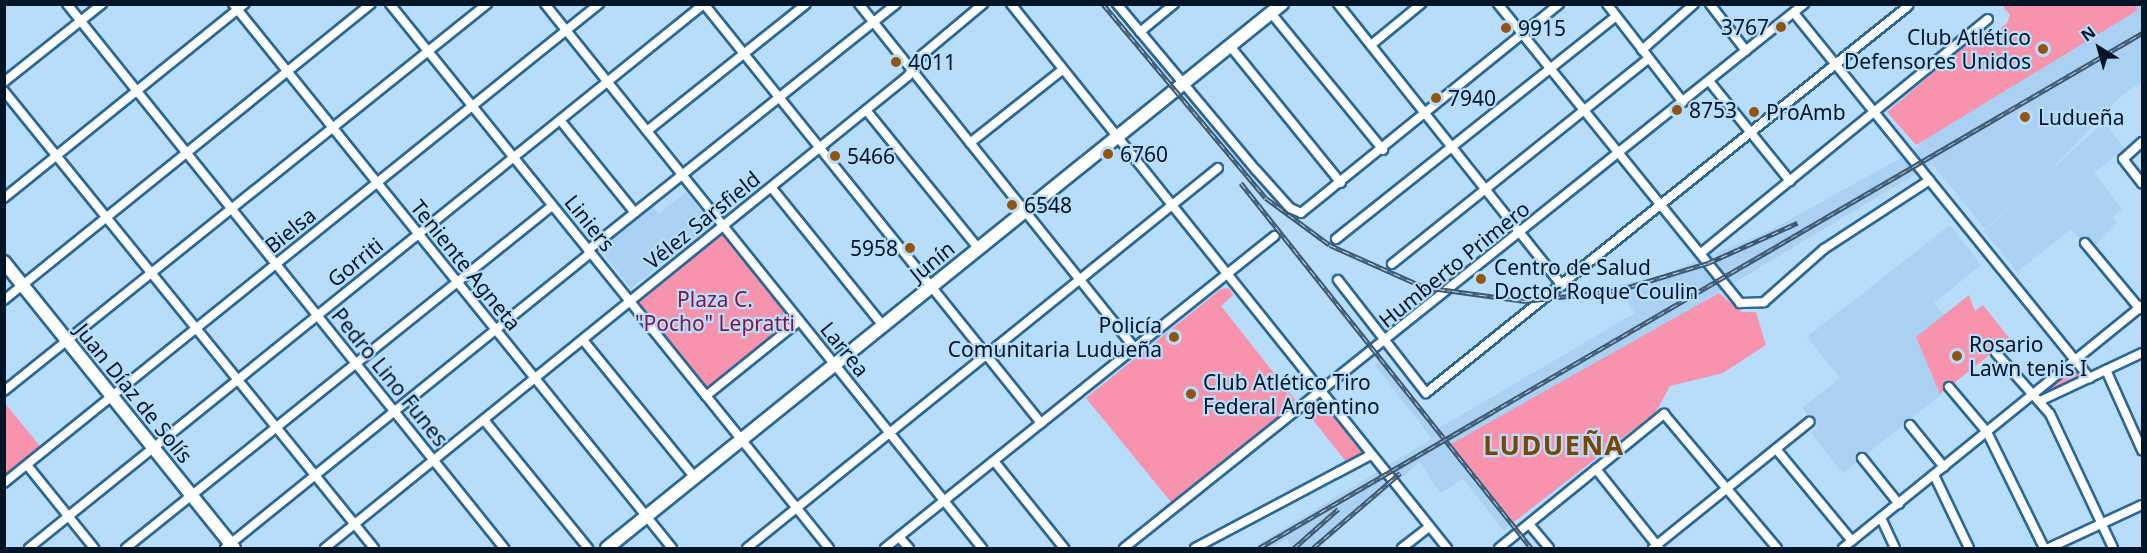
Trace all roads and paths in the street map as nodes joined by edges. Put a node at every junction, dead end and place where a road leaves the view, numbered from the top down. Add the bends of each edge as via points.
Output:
1 (67, 4) edge
2 (102, 4) edge
3 (371, 4) edge
4 (390, 4) edge
5 (487, 4) edge
6 (545, 4) edge
7 (599, 4) edge
8 (704, 4) edge
9 (806, 4) edge
10 (859, 4) edge
11 (896, 4) edge
12 (983, 4) edge
13 (1011, 4) edge
14 (1117, 4) edge
15 (1174, 4) edge
16 (1282, 4) edge
17 (1338, 4) edge
18 (1420, 4) edge
19 (1498, 4) edge
20 (1559, 4) edge
21 (1607, 4) edge
22 (1694, 4) edge
23 (1710, 4) edge
24 (1804, 4) edge
25 (238, 6) edge
26 (1908, 6) edge
27 (1272, 13) junction
28 (1794, 13) junction
29 (1616, 16) junction
30 (1988, 19) dead end
31 (81, 21) junction
32 (874, 22) junction
33 (566, 31) junction
34 (1140, 32) junction
35 (1523, 35) junction
36 (1371, 45) junction
37 (1230, 46) junction
38 (1642, 50) junction
39 (1746, 51) junction
40 (428, 52) junction
41 (744, 54) junction
42 (1649, 58) junction
43 (1836, 65) junction
44 (1550, 68) junction
45 (912, 70) junction
46 (1062, 70) junction
47 (287, 72) junction
48 (1709, 81) junction
49 (4, 82) edge
50 (608, 82) junction
51 (1184, 84) junction
52 (4, 91) edge
53 (137, 91) junction
54 (780, 98) junction
55 (1683, 102) junction
56 (472, 106) junction
57 (866, 110) junction
58 (1585, 111) junction
59 (1875, 113) junction
60 (1425, 115) junction
61 (560, 120) junction
62 (333, 128) junction
63 (647, 131) junction
64 (1752, 134) junction
65 (1117, 138) junction
66 (970, 142) junction
67 (2142, 142) edge
68 (1452, 147) junction
69 (819, 148) junction
70 (1383, 150) junction
71 (187, 153) junction
72 (1619, 153) junction
73 (57, 155) junction
74 (514, 158) junction
75 (1218, 168) dead end
76 (682, 175) junction
77 (1930, 180) junction
78 (1790, 181) junction
79 (377, 183) junction
80 (1341, 183) junction
81 (2142, 183) edge
82 (771, 187) junction
83 (1486, 191) junction
84 (4, 198) edge
85 (1171, 205) junction
86 (552, 206) junction
87 (1662, 206) junction
88 (232, 209) junction
89 (1026, 212) junction
90 (635, 213) junction
91 (107, 218) junction
92 (723, 226) junction
93 (1520, 233) junction
94 (419, 235) junction
95 (1275, 236) dead end
96 (1336, 238) dead end
97 (2085, 243) dead end
98 (979, 249) junction
99 (589, 251) junction
100 (1701, 253) junction
101 (4, 262) edge
102 (276, 264) junction
103 (1392, 264) dead end
104 (152, 273) junction
105 (1227, 275) junction
106 (1080, 279) junction
107 (1338, 280) dead end
108 (457, 282) junction
109 (23, 285) junction
110 (1562, 286) junction
111 (932, 287) junction
112 (4, 300) edge
113 (630, 302) junction
114 (2141, 308) edge
115 (317, 316) junction
116 (800, 321) junction
117 (883, 326) junction
118 (196, 328) junction
119 (495, 330) junction
120 (582, 340) junction
121 (67, 341) junction
122 (1386, 341) junction
123 (1135, 348) junction
124 (1996, 353) dead end
125 (2142, 353) edge
126 (986, 355) junction
127 (2076, 360) junction
128 (355, 364) junction
129 (835, 365) junction
130 (2106, 370) junction
131 (2090, 378) junction
132 (535, 379) junction
133 (238, 380) junction
134 (1949, 387) dead end
135 (4, 391) edge
136 (1320, 392) junction
137 (112, 396) junction
138 (706, 396) junction
139 (2036, 398) junction
140 (394, 412) junction
141 (484, 420) junction
142 (1809, 422) dead end
143 (1041, 423) junction
144 (1910, 425) dead end
145 (276, 427) junction
146 (1987, 432) junction
147 (889, 433) junction
148 (741, 440) junction
149 (154, 448) junction
150 (1776, 449) junction
151 (2142, 450) edge
152 (1371, 455) junction
153 (1862, 458) dead end
154 (434, 461) junction
155 (994, 461) junction
156 (27, 465) junction
157 (1944, 467) junction
158 (1596, 470) junction
159 (1934, 475) junction
160 (315, 476) junction
161 (695, 477) junction
162 (4, 483) edge
163 (1727, 489) junction
164 (192, 496) junction
165 (944, 501) junction
166 (1899, 504) junction
167 (2142, 505) edge
168 (796, 508) junction
169 (69, 517) junction
170 (646, 517) junction
171 (1881, 518) junction
172 (355, 524) junction
173 (1529, 524) junction
174 (2102, 524) junction
175 (1429, 527) junction
176 (899, 537) junction
177 (1852, 542) junction
178 (1135, 545) edge
179 (230, 547) edge
180 (1656, 547) edge
181 (29, 549) edge
182 (94, 549) edge
183 (126, 549) edge
184 (325, 549) edge
185 (374, 549) edge
186 (504, 549) edge
187 (588, 549) edge
188 (607, 549) edge
189 (672, 549) edge
190 (747, 549) edge
191 (829, 549) edge
192 (885, 549) edge
193 (909, 549) edge
194 (982, 549) edge
195 (1064, 549) edge
196 (1124, 549) edge
197 (1195, 549) edge
198 (1402, 549) edge
199 (1447, 549) edge
200 (1499, 549) edge
201 (1549, 549) edge
202 (1777, 549) edge
203 (1844, 549) edge
204 (1895, 549) edge
205 (1969, 549) edge
206 (2044, 549) edge
207 (2049, 549) edge
208 (2113, 549) edge

1 - 31 street, Pedro Lino Funes
2 - 31 street
3 - 47 street
4 - 40 street, Liniers
5 - 40 street
6 - 33 street, Larrea
7 - 33 street, Bielsa
8 - 41 street
8 - 50 street, Gorriti
9 - 41 street
10 - 32 street
11 - 32 street
12 - 45 street, Vélez Sarsfield
13 - 46 street
14 - 34 street
15 - 34 street
16 - 27 main road, Junín
17 - 36 street
18 - 36 street
19 - 35 street
20 - 35 street
21 - 29 street
22 - 38 street
23 - 39 street
24 - 28 street, Humberto Primero
25 - 47 street, Teniente Agneta
25 - 53 street
26 - 43 street
27 - 37 main road, Junín
27 - 70 street
28 - 39 street, Humberto Primero
28 - 43 street
29 - 38 street
29 - 44 street
30 - 59 street
31 - 49 street
31 - 53 street, Pedro Lino Funes
32 - 45 street
32 - 54 street
33 - 50 street, Larrea
33 - 56 street, Bielsa
34 - 51 street
35 - 44 street
35 - 60 street
36 - 60 street
37 - 51 main road, Junín
37 - 80 street
38 - 42 street
39 - 48 street, Humberto Primero
40 - 56 street, Liniers
40 - 62 street
41 - 54 street
41 - 63 street
42 - 55 street
42 - 58 street
43 - 59 street
43 - 64 street
44 - 58 street
44 - 68 street
45 - 57 street, Vélez Sarsfield
45 - 66 street
46 - 65 street
46 - 66 street
47 - 62 street, Teniente Agneta
47 - 71 street
48 - 55 street, Humberto Primero
48 - 64 street
50 - 61 street, Gorriti
50 - 63 street, Larrea
51 - 65 main road, Junín
51 - 80 street via 1290,208 1301,213
52 - 73 street
53 - 71 street, Pedro Lino Funes
53 - 73 street
54 - 69 street
54 - 76 street
55 - 72 street, Humberto Primero
56 - 74 street, Liniers
56 - 79 street, Bielsa
57 - 69 street, Vélez Sarsfield
57 - 98 street
58 - 72 street
58 - 83 street
59 - 77 street
59 - 78 street
60 - 68 street
60 - 70 street
61 - 74 street, Gorriti
61 - 90 street
62 - 79 street, Teniente Agneta
62 - 88 street
63 - 76 street, Larrea
64 - 78 street
64 - 87 street
65 - 85 street
65 - 89 main road, Junín
66 - 89 street
67 - 81 street via 2123,159
68 - 83 street
68 - 96 street
69 - 82 street, Vélez Sarsfield
69 - 111 street
70 - 80 street
71 - 88 street, Pedro Lino Funes
71 - 91 street
72 - 87 street
72 - 93 street, Humberto Primero
73 - 84 street
73 - 91 street
74 - 86 street, Liniers
74 - 94 street, Gorriti
75 - 85 street
76 - 90 street
76 - 92 street, Larrea
77 - 100 street via 1824,249 1764,302 1740,303
77 - 127 street
78 - 100 street
79 - 94 street, Teniente Agneta
79 - 102 street, Bielsa
82 - 92 street, Vélez Sarsfield
82 - 117 street
83 - 93 street
83 - 103 street
85 - 105 street
85 - 106 street
86 - 99 street, Liniers
86 - 108 street
87 - 100 street
87 - 110 street
88 - 102 street, Pedro Lino Funes
88 - 104 street
89 - 98 main road, Junín
89 - 106 street
90 - 99 street
91 - 104 street
91 - 109 street
92 - 113 street, Vélez Sarsfield
92 - 116 street, Larrea
93 - 110 street
93 - 122 street, Humberto Primero
94 - 108 street, Teniente Agneta
94 - 115 street, Gorriti
95 - 105 street
97 - 114 street
98 - 111 main road, Junín
99 - 113 street, Liniers
99 - 119 street
101 - 109 main road, Juan Díaz de Solís
102 - 115 street, Pedro Lino Funes
102 - 118 street, Bielsa
104 - 118 street
104 - 121 street
105 - 123 street
105 - 136 street
106 - 123 street
106 - 126 street
107 - 122 street
108 - 119 street, Teniente Agneta
108 - 128 street
109 - 112 street
109 - 121 main road, Juan Díaz de Solís
110 - 122 street via 1426,393
111 - 117 main road, Junín
111 - 126 street
113 - 120 street, Vélez Sarsfield
113 - 138 street, Liniers
114 - 127 street
115 - 128 street, Pedro Lino Funes
115 - 133 street, Gorriti
116 - 129 street, Larrea
116 - 138 street
117 - 129 main road, Junín
118 - 133 street
118 - 137 street, Bielsa
119 - 132 street, Teniente Agneta
119 - 140 street
120 - 132 street, Vélez Sarsfield
120 - 161 street
121 - 135 street
121 - 137 main road, Juan Díaz de Solís
122 - 136 street, Humberto Primero
123 - 143 street
124 - 139 street
125 - 130 street
126 - 143 street
126 - 147 street
127 - 131 street
127 - 139 street
128 - 140 street, Pedro Lino Funes
128 - 145 street
129 - 147 street, Larrea
129 - 148 main road, Junín
130 - 131 street
130 - 151 street
131 - 139 street
132 - 141 street, Vélez Sarsfield
132 - 170 street, Teniente Agneta
133 - 145 street
133 - 149 street, Gorriti
134 - 146 street
136 - 152 street
136 - 178 street, Humberto Primero
137 - 149 main road, Juan Díaz de Solís
137 - 156 street, Bielsa
138 - 148 street, Liniers
139 - 146 street
139 - 174 street
140 - 154 street, Pedro Lino Funes
140 - 160 street
141 - 154 street, Vélez Sarsfield
141 - 187 street
142 - 150 street
143 - 155 street
144 - 157 street
145 - 160 street
145 - 164 street
146 - 157 street
146 - 206 street
147 - 165 street, Larrea
147 - 168 street
148 - 161 main road, Junín
148 - 168 street, Liniers
149 - 164 main road, Juan Díaz de Solís
149 - 169 street, Gorriti
150 - 163 street
150 - 177 street
152 - 175 street
152 - 197 street
153 - 166 street
154 - 172 street, Vélez Sarsfield
154 - 186 street, Pedro Lino Funes
155 - 165 street
155 - 195 street
156 - 162 street, Bielsa
156 - 169 street
157 - 159 street
158 - 163 street via 1664,414
158 - 173 street
158 - 180 street
159 - 166 street
159 - 205 street
160 - 172 street
160 - 179 street
161 - 170 main road, Junín
163 - 180 street
163 - 202 street
164 - 179 main road, Juan Díaz de Solís
164 - 183 street
165 - 176 street
165 - 194 street, Larrea
166 - 171 street
167 - 174 street
168 - 190 street
168 - 191 street, Liniers
169 - 181 street, Gorriti
169 - 182 street
170 - 188 main road, Junín
170 - 189 street, Teniente Agneta
171 - 177 street
171 - 204 street
172 - 184 street, Vélez Sarsfield
172 - 185 street
173 - 200 street
173 - 201 street
174 - 207 street
174 - 208 street
175 - 198 street
175 - 199 street
176 - 192 street
176 - 193 street
177 - 203 street
178 - 196 street, Humberto Primero

